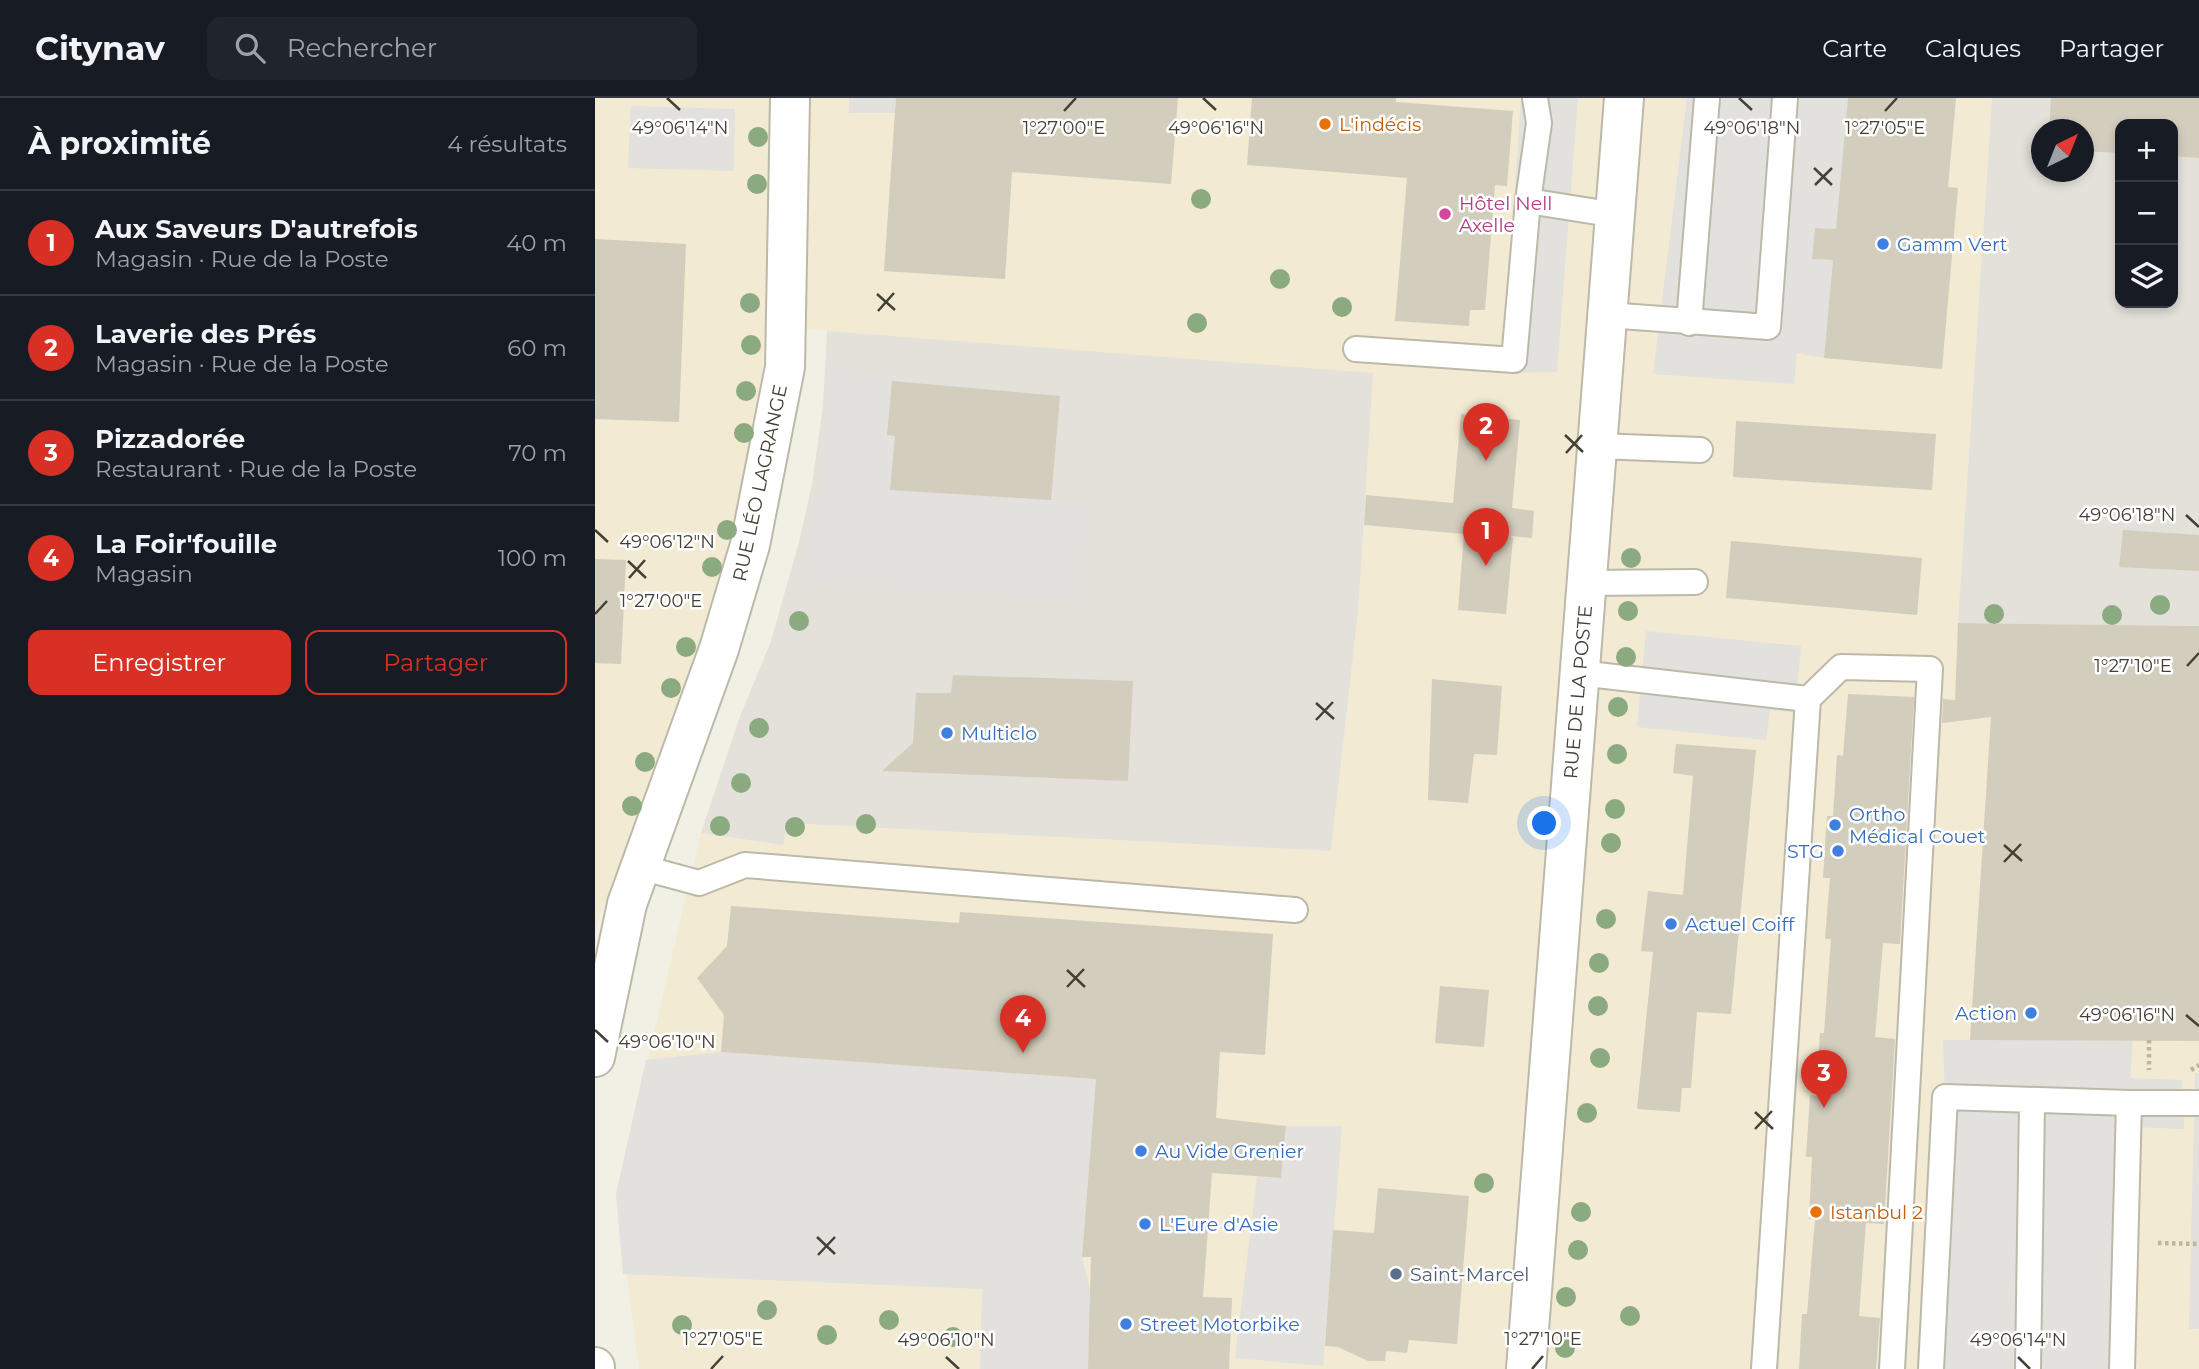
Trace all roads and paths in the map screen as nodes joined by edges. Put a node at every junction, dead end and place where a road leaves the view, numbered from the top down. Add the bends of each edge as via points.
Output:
1 (790, 98) edge
2 (1535, 98) edge
3 (1624, 98) edge
4 (1707, 98) edge
5 (1785, 98) edge
6 (1528, 201) junction
7 (1616, 215) junction
8 (1608, 315) junction
9 (1689, 323) junction
10 (1356, 349) dead end
11 (1598, 446) junction
12 (1700, 450) dead end
13 (1695, 582) dead end
14 (1587, 583) junction
15 (1579, 673) junction
16 (1808, 699) junction
17 (640, 867) junction
18 (1294, 910) dead end
19 (2149, 1040) dead end
20 (595, 1057) edge
21 (2199, 1065) edge
22 (2184, 1073) dead end
23 (2150, 1075) dead end
24 (2032, 1101) junction
25 (2129, 1103) junction
26 (2199, 1103) edge
27 (2147, 1243) dead end
28 (2199, 1244) edge
29 (1526, 1369) edge
30 (1764, 1369) edge
31 (1892, 1369) edge
32 (1931, 1369) edge
33 (2028, 1369) edge
34 (2122, 1369) edge

1 - 17 street, RUE LÉO LAGRANGE via 785,368 750,545 719,649
2 - 6 lane via 1539,123
3 - 7 street, RUE DE LA POSTE
4 - 9 lane
5 - 9 lane via 1768,327
6 - 7 lane
6 - 10 lane via 1514,360
7 - 8 street, RUE DE LA POSTE
8 - 9 lane
8 - 11 street, RUE DE LA POSTE
11 - 12 lane
11 - 14 street, RUE DE LA POSTE
13 - 14 lane
14 - 15 street, RUE DE LA POSTE
15 - 16 lane
15 - 29 street, RUE DE LA POSTE
16 - 30 lane
16 - 31 lane via 1841,667 1930,669
17 - 18 lane via 699,883 745,865
17 - 20 street, RUE LÉO LAGRANGE via 627,904
19 - 23 path
21 - 22 path
24 - 25 lane
24 - 32 lane via 1945,1097
24 - 33 lane
25 - 26 lane
25 - 34 lane
27 - 28 path

